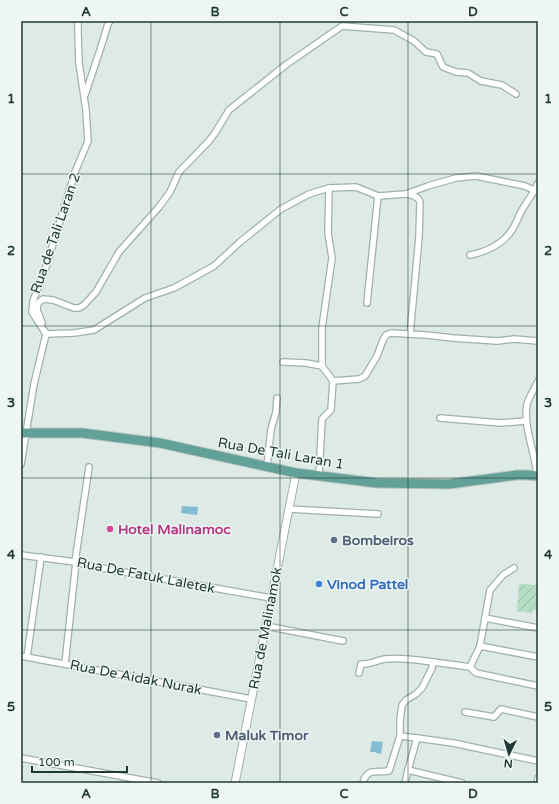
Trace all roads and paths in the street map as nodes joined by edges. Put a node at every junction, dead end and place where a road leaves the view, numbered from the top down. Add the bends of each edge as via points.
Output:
1 (78, 21) edge
2 (110, 21) edge
3 (516, 94) dead end
4 (84, 97) junction
5 (538, 184) edge
6 (329, 188) junction
7 (537, 191) edge
8 (406, 194) junction
9 (378, 196) junction
10 (470, 255) dead end
11 (367, 303) dead end
12 (46, 334) junction
13 (410, 334) junction
14 (538, 341) edge
15 (283, 362) dead end
16 (322, 366) junction
17 (333, 381) junction
18 (538, 381) edge
19 (277, 398) dead end
20 (440, 418) dead end
21 (526, 421) junction
22 (24, 433) edge
23 (21, 464) edge
24 (266, 466) junction
25 (89, 467) dead end
26 (296, 473) junction
27 (319, 475) junction
28 (538, 476) edge
29 (289, 509) junction
30 (378, 514) dead end
31 (21, 554) edge
32 (41, 557) junction
33 (75, 562) junction
34 (514, 568) dead end
35 (271, 598) junction
36 (485, 618) junction
37 (266, 626) junction
38 (538, 628) edge
39 (343, 642) dead end
40 (480, 646) junction
41 (24, 657) edge
42 (538, 657) edge
43 (433, 662) junction
44 (65, 664) junction
45 (470, 667) junction
46 (359, 673) dead end
47 (538, 686) edge
48 (251, 699) junction
49 (465, 712) dead end
50 (538, 717) edge
51 (400, 736) junction
52 (417, 738) junction
53 (21, 758) edge
54 (538, 761) edge
55 (408, 770) junction
56 (538, 778) edge
57 (158, 783) edge
58 (235, 783) edge
59 (363, 783) edge
60 (405, 783) edge
61 (462, 783) edge
62 (537, 783) edge

1 - 4 street, Rua de Tali Laran 2 via 79,63
2 - 4 street
3 - 12 street via 502,85 481,81 468,73 443,68 437,54 426,52 414,41 394,30 342,26 287,64 229,110 215,133 179,172 170,192 159,207 119,252 96,292 84,305 74,308 44,299 38,303 37,310
4 - 12 street, Rua de Tali Laran 2 via 88,141 75,172 45,270 32,301 32,312
5 - 7 street
6 - 9 street via 356,187
6 - 12 street via 309,194 281,209 214,266 174,288 144,298 94,330
6 - 16 street via 328,233 332,258 322,328
7 - 8 street via 517,184 476,176 456,178
7 - 10 street via 500,244
8 - 9 street
8 - 13 street via 414,196 420,202
9 - 11 street
12 - 22 street
13 - 14 street via 497,341
13 - 17 street via 386,335 374,362 364,376 359,379
15 - 16 street
16 - 17 street
17 - 27 street via 331,410 322,419
18 - 21 street via 528,403
19 - 24 street
20 - 21 street via 501,423
21 - 28 street
22 - 23 street
22 - 24 main road, Rua De Tali Laran 1 via 82,433 160,443
24 - 26 main road, Rua De Tali Laran 1
25 - 33 street
26 - 27 main road, Rua De Tali Laran 1
26 - 29 street, Rua de Malinamok
27 - 28 main road, Rua De Tali Laran 1 via 377,483 430,484 517,475
29 - 30 street
29 - 35 street, Rua de Malinamok
31 - 32 street, Rua De Fatuk Laletek
32 - 33 street, Rua De Fatuk Laletek
32 - 41 street
33 - 35 street, Rua De Fatuk Laletek
33 - 44 street
34 - 36 street via 503,575 490,590
35 - 37 street, Rua de Malinamok
36 - 38 street
36 - 40 street
37 - 39 street
37 - 48 street, Rua de Malinamok
40 - 42 street
40 - 45 street
41 - 44 street, Rua De Aidak Nurak
43 - 45 street
43 - 46 street via 386,659 361,664
43 - 51 street via 422,688 402,705
44 - 48 street, Rua De Aidak Nurak
45 - 47 street via 476,672
48 - 58 street, Rua de Malinamok
49 - 50 street via 494,717 501,709
51 - 52 street
51 - 59 street via 390,771 372,771 367,774
52 - 54 street
52 - 55 street
53 - 57 street
55 - 60 street
55 - 61 street
56 - 62 street

